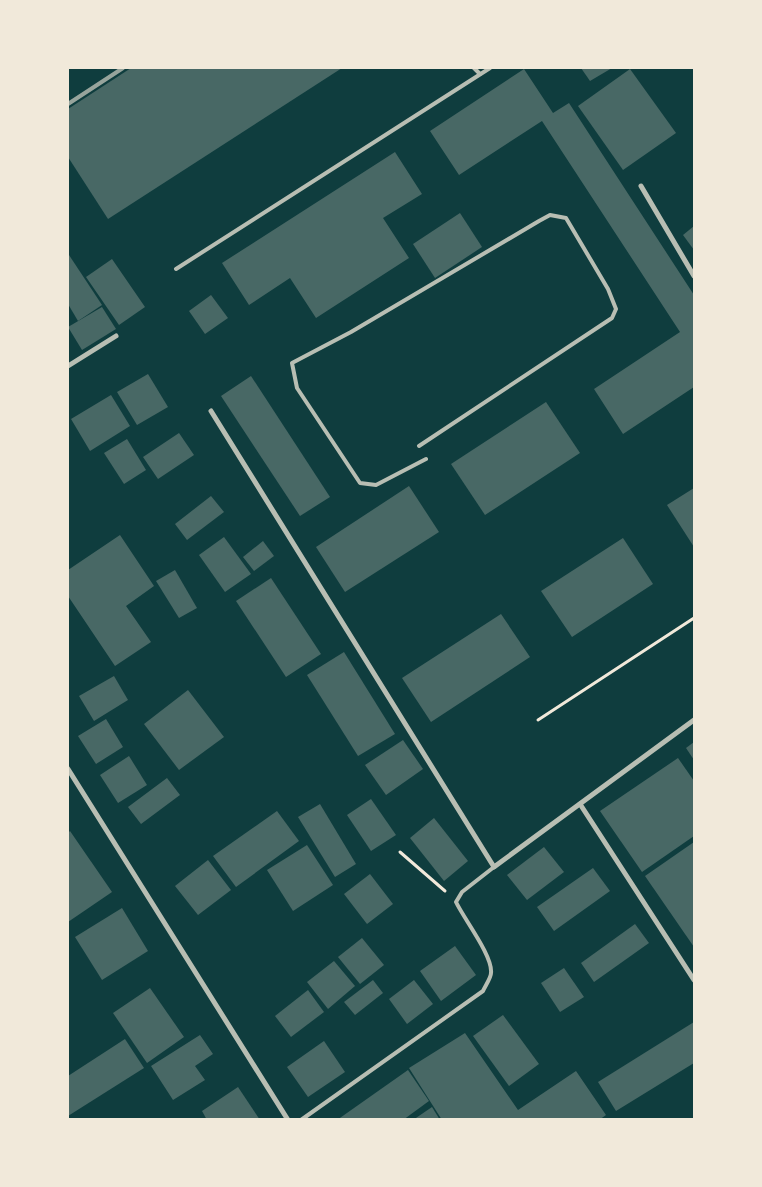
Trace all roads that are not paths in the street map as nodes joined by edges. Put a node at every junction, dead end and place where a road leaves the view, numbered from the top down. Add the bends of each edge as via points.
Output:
1 (474, 68) edge
2 (490, 68) edge
3 (480, 74) junction
4 (641, 186) dead end
5 (176, 269) dead end
6 (694, 276) edge
7 (116, 336) dead end
8 (68, 366) edge
9 (211, 412) dead end
10 (419, 446) dead end
11 (426, 459) dead end
12 (694, 720) edge
13 (68, 769) edge
14 (580, 804) junction
15 (494, 867) junction
16 (694, 980) edge
17 (288, 1120) edge
18 (301, 1120) edge

1 - 3 lane
2 - 3 lane
3 - 5 lane
4 - 6 street
7 - 8 street
9 - 15 street
10 - 11 lane via 612,318 616,309 608,289 566,218 550,215 292,363 297,388 360,484 376,485
12 - 14 street
13 - 17 street
14 - 15 street
14 - 16 street
15 - 18 lane via 462,892 456,902 488,956 491,974 483,991

